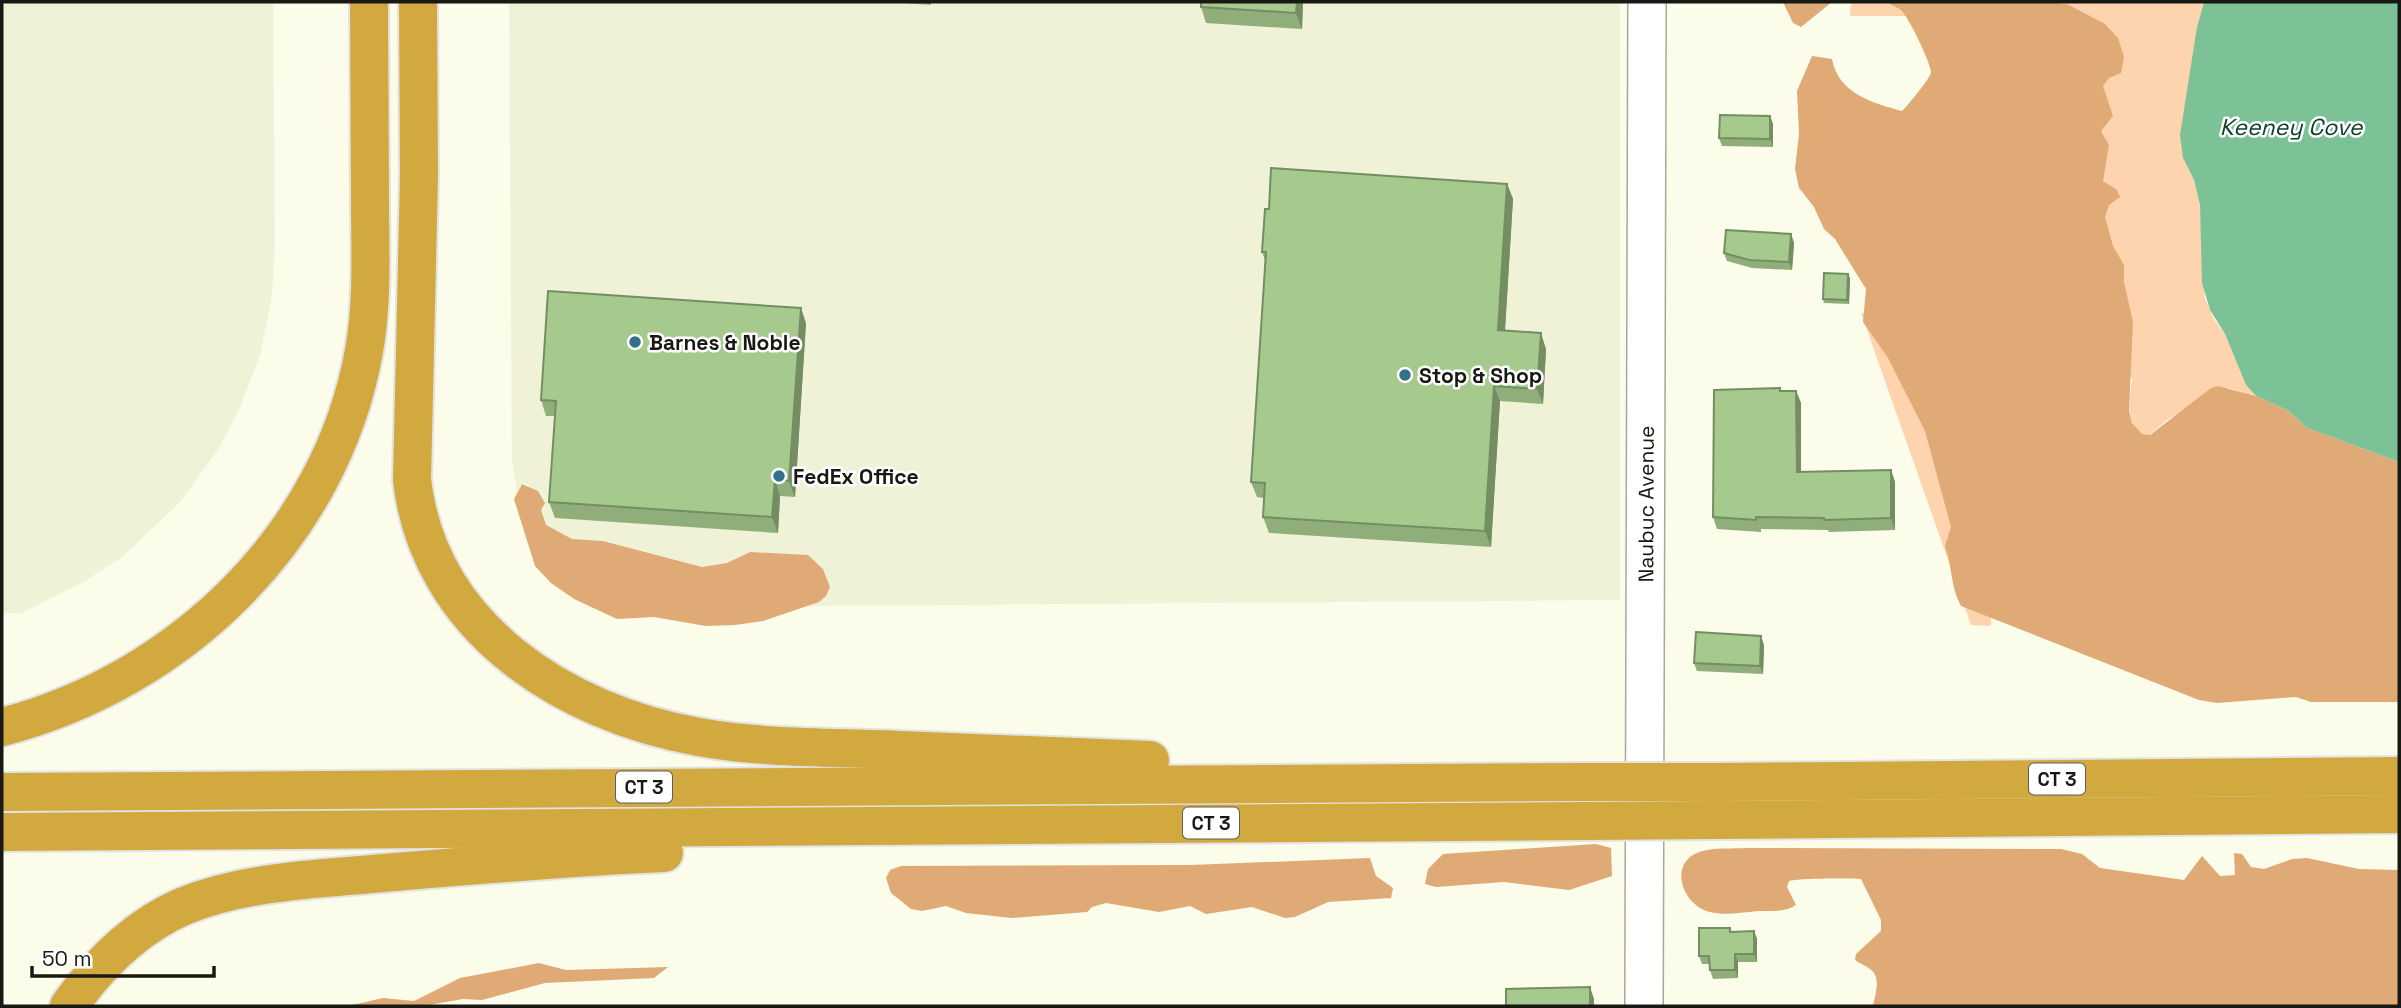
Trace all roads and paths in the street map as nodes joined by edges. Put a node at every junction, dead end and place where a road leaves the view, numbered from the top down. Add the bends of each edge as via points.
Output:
1 (369, 2) edge
2 (418, 2) edge
3 (1647, 2) edge
4 (2, 727) edge
5 (2399, 776) edge
6 (1286, 783) junction
7 (2, 792) edge
8 (2399, 814) edge
9 (839, 826) junction
10 (2, 832) edge
11 (69, 1006) edge
12 (1644, 1006) edge

1 - 4 highway via 368,312 358,380 323,471 261,566 182,641 98,692
2 - 6 highway via 414,497 447,586 499,647 539,675 603,708 700,737 785,745 1174,762 1242,770
3 - 12 main road, Naubuc Avenue
5 - 6 highway, CT 3, bridge
6 - 7 highway, CT 3
8 - 9 highway, CT 3, bridge
9 - 10 highway, CT 3
9 - 11 highway via 770,848 501,863 309,880 227,893 182,907 149,926 103,964

